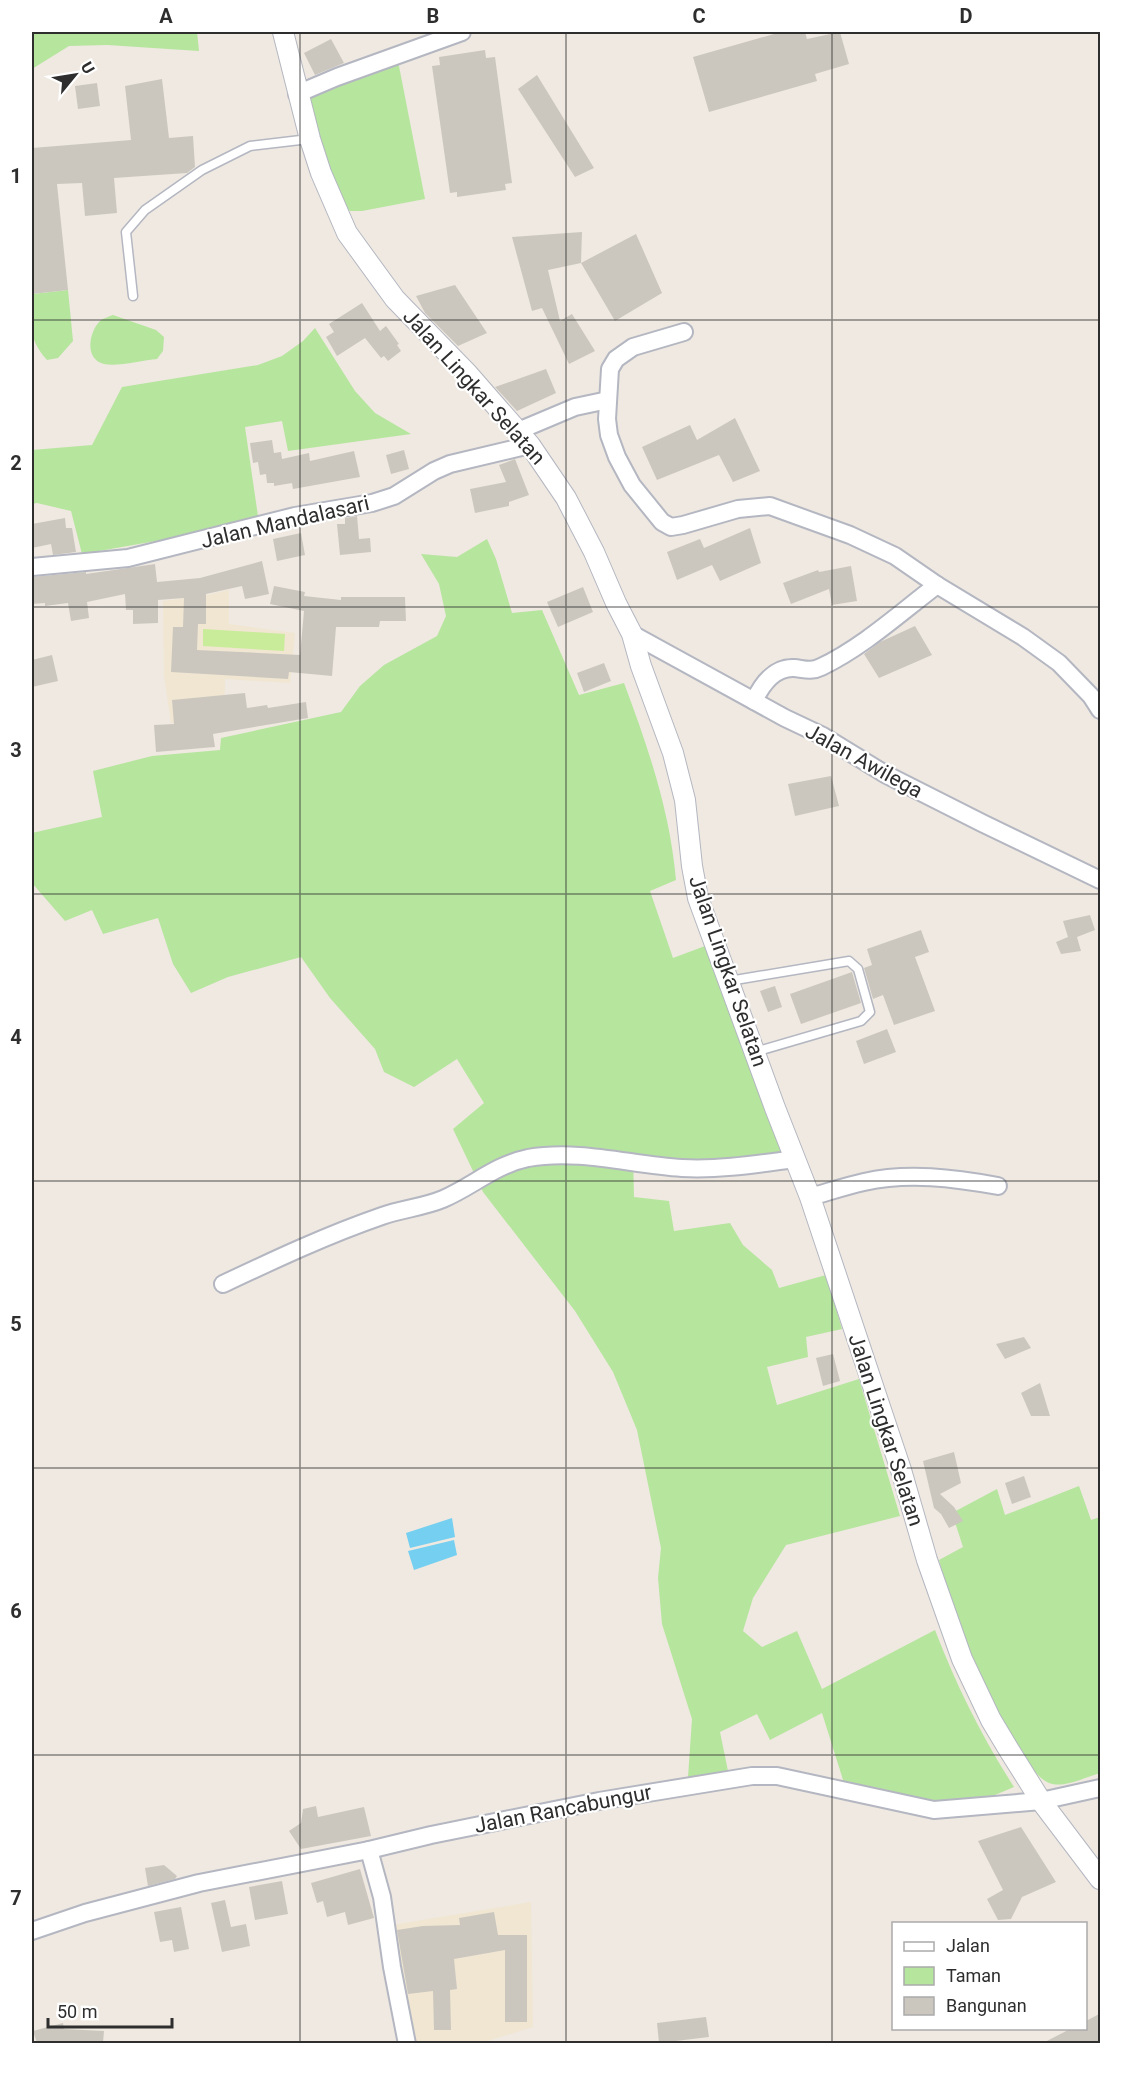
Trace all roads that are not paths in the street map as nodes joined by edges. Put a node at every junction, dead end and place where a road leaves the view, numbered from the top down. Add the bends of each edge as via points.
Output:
1 (283, 32) edge
2 (462, 32) edge
3 (297, 94) junction
4 (310, 139) junction
5 (133, 296) dead end
6 (684, 332) dead end
7 (608, 400) junction
8 (524, 438) junction
9 (32, 567) edge
10 (937, 585) junction
11 (632, 634) junction
12 (754, 701) junction
13 (1101, 710) edge
14 (1101, 880) edge
15 (729, 981) junction
16 (755, 1052) junction
17 (795, 1159) junction
18 (998, 1186) dead end
19 (810, 1197) junction
20 (224, 1284) dead end
21 (1101, 1788) edge
22 (1041, 1801) junction
23 (369, 1850) junction
24 (1101, 1879) edge
25 (32, 1931) edge
26 (407, 2043) edge

1 - 3 street, Jalan Lingkar Selatan
2 - 3 street
3 - 4 street, Jalan Lingkar Selatan
4 - 5 lane via 250,146 202,170 145,210 126,232
4 - 8 street, Jalan Lingkar Selatan via 347,233 395,299
6 - 7 street via 633,347 616,359 610,369
7 - 8 street, Jalan Mandalasari via 575,407
7 - 10 street via 609,435 617,457 662,522 671,527 738,509 770,506 886,552
8 - 9 street, Jalan Mandalasari via 450,464 372,503 295,516 128,558
8 - 11 street, Jalan Lingkar Selatan via 566,498
10 - 12 street via 860,644 820,668 779,671 760,688
10 - 13 street via 1059,663
11 - 12 street, Jalan Awilega
11 - 15 street, Jalan Lingkar Selatan via 673,753 686,800 698,897
12 - 14 street, Jalan Awilega via 935,800
15 - 16 street, Jalan Lingkar Selatan
15 - 16 lane via 849,961 858,969 870,1012 867,1017
16 - 17 street, Jalan Lingkar Selatan
17 - 19 street, Jalan Lingkar Selatan
17 - 20 street via 733,1168 682,1168 600,1157 528,1158 494,1169 441,1200 315,1240
18 - 19 street via 939,1177 907,1178 866,1181
19 - 22 street, Jalan Lingkar Selatan via 947,1620 991,1719
21 - 22 street, Jalan Rancabungur
22 - 23 street, Jalan Rancabungur via 934,1810 777,1776 752,1776 598,1801
22 - 24 street, Jalan Lingkar Selatan
23 - 25 street, Jalan Rancabungur via 199,1883
23 - 26 street via 382,1897

